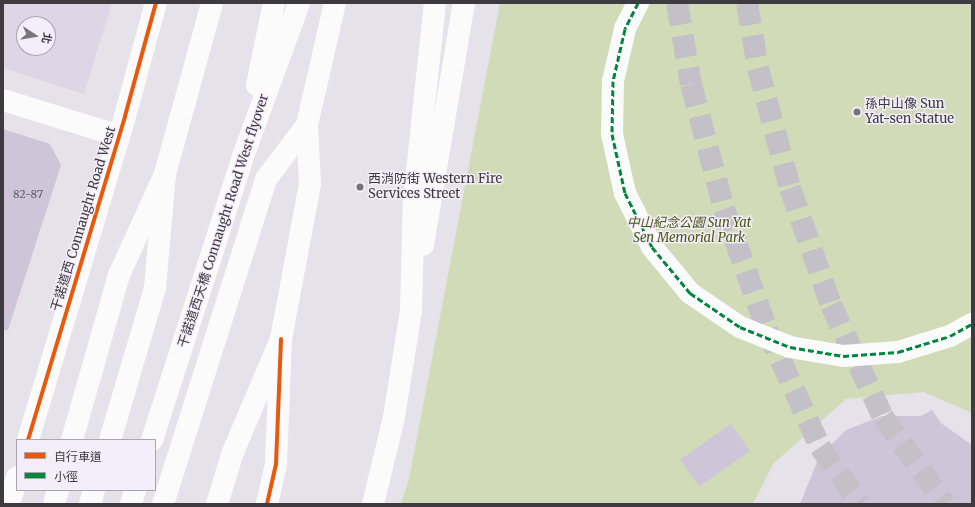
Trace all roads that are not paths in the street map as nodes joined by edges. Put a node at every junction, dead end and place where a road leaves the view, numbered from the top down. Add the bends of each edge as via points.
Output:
1 (156, 3) edge
2 (212, 3) edge
3 (274, 3) edge
4 (299, 3) edge
5 (335, 3) edge
6 (435, 3) edge
7 (464, 3) edge
8 (638, 3) edge
9 (3, 100) edge
10 (307, 125) junction
11 (119, 136) junction
12 (242, 159) junction
13 (165, 174) junction
14 (410, 311) junction
15 (972, 324) edge
16 (281, 339) junction
17 (28, 439) edge
18 (72, 439) edge
19 (110, 439) edge
20 (152, 439) edge
21 (16, 480) edge
22 (58, 491) edge
23 (94, 491) edge
24 (135, 491) edge
25 (9, 504) edge
26 (54, 504) edge
27 (90, 504) edge
28 (130, 504) edge
29 (163, 504) edge
30 (217, 504) edge
31 (267, 504) edge
32 (373, 504) edge

1 - 11 main road, 干諾道西 Connaught Road West
2 - 13 main road
3 - 12 main road
4 - 12 main road, 干諾道西天橋 Connaught Road West flyover
5 - 10 main road
6 - 14 main road via 414,199
7 - 14 main road
8 - 15 main road via 625,30 613,81 612,134 625,193 652,247 690,292 747,330 790,347 843,356 898,352 950,336
9 - 11 main road
10 - 16 main road via 310,184
10 - 29 main road via 266,179
11 - 17 main road, 干諾道西 Connaught Road West
12 - 20 main road, 干諾道西天橋 Connaught Road West flyover
13 - 18 main road via 119,275
13 - 19 main road via 155,288
14 - 32 main road via 394,417
16 - 30 main road via 233,452
16 - 31 main road via 276,464
21 - 25 main road
22 - 26 main road
23 - 27 main road
24 - 28 main road

